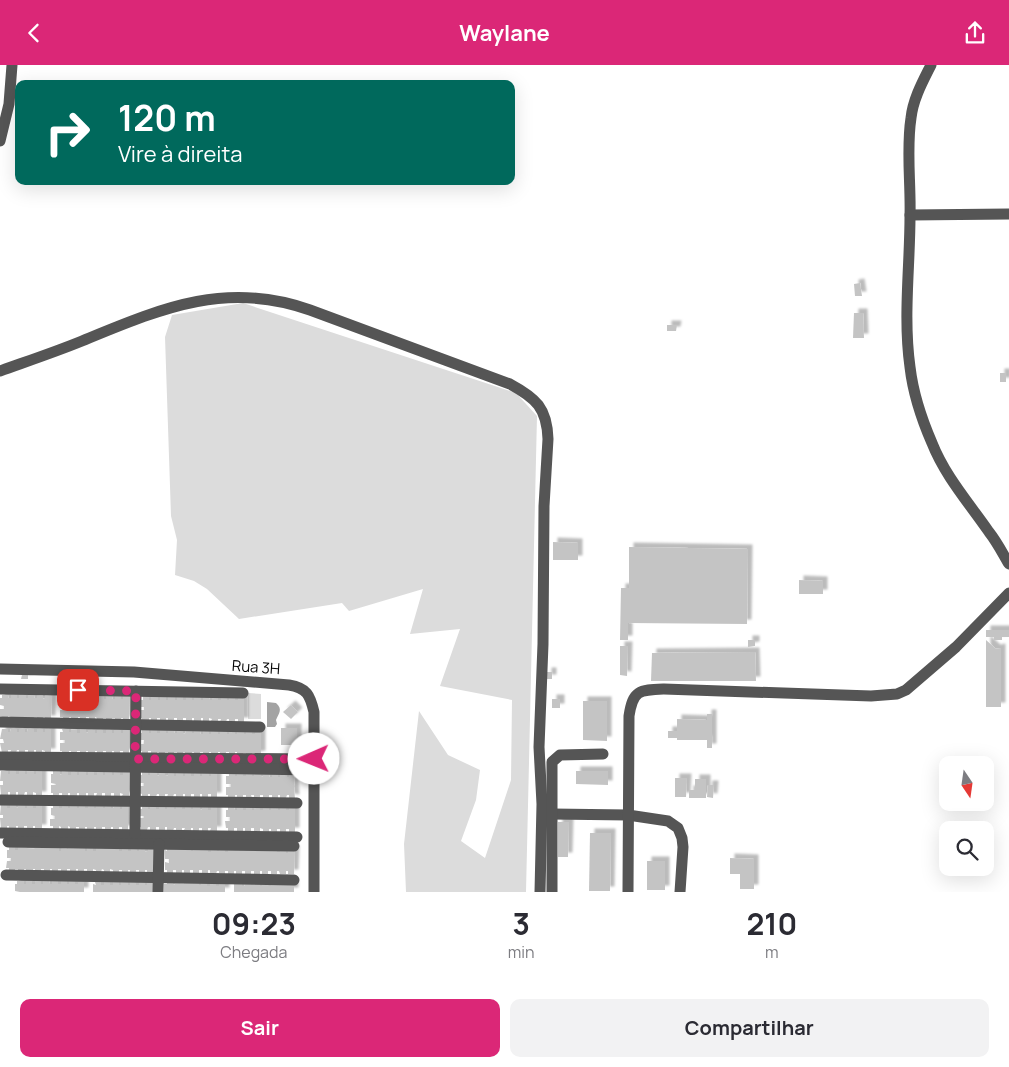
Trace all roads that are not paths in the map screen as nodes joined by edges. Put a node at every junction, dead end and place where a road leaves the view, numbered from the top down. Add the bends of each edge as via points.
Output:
1 (12, 65) edge
2 (931, 65) edge
3 (0, 141) edge
4 (1009, 214) edge
5 (910, 215) junction
6 (0, 371) edge
7 (1009, 564) edge
8 (1009, 593) edge
9 (0, 669) edge
10 (0, 689) edge
11 (136, 691) junction
12 (243, 693) dead end
13 (0, 723) edge
14 (136, 724) junction
15 (260, 727) dead end
16 (603, 754) dead end
17 (0, 757) edge
18 (135, 763) junction
19 (314, 764) junction
20 (0, 765) edge
21 (0, 800) edge
22 (135, 801) junction
23 (297, 803) dead end
24 (552, 814) junction
25 (628, 815) junction
26 (0, 833) edge
27 (135, 834) junction
28 (8, 842) dead end
29 (160, 844) junction
30 (6, 875) dead end
31 (159, 878) junction
32 (294, 880) dead end
33 (158, 892) edge
34 (314, 892) edge
35 (540, 892) edge
36 (552, 892) edge
37 (628, 892) edge
38 (680, 892) edge

1 - 3 street via 9,104
2 - 5 street via 911,117 908,149
4 - 5 street
5 - 7 street via 908,342 914,391 942,464
6 - 35 street via 169,308 206,300 244,297 300,307 496,379 534,400 544,414 548,439 544,506
8 - 25 street via 932,669 897,694 871,696 664,689 638,693 633,698 629,716
9 - 19 street, Rua 3H via 134,672 297,686 305,691 314,712
10 - 11 street
11 - 12 street
11 - 14 street
13 - 14 street
14 - 15 street
14 - 18 street
16 - 24 street via 560,755 554,758
17 - 18 street
18 - 19 street
18 - 20 street
18 - 22 street
19 - 34 street, Rua 3H
21 - 22 street
22 - 23 street
22 - 27 street
24 - 25 street
24 - 36 street
25 - 37 street
25 - 38 street via 668,821 678,828 683,847
26 - 27 street
27 - 29 street via 295,841
28 - 29 street
29 - 31 street
30 - 31 street
31 - 32 street
31 - 33 street

